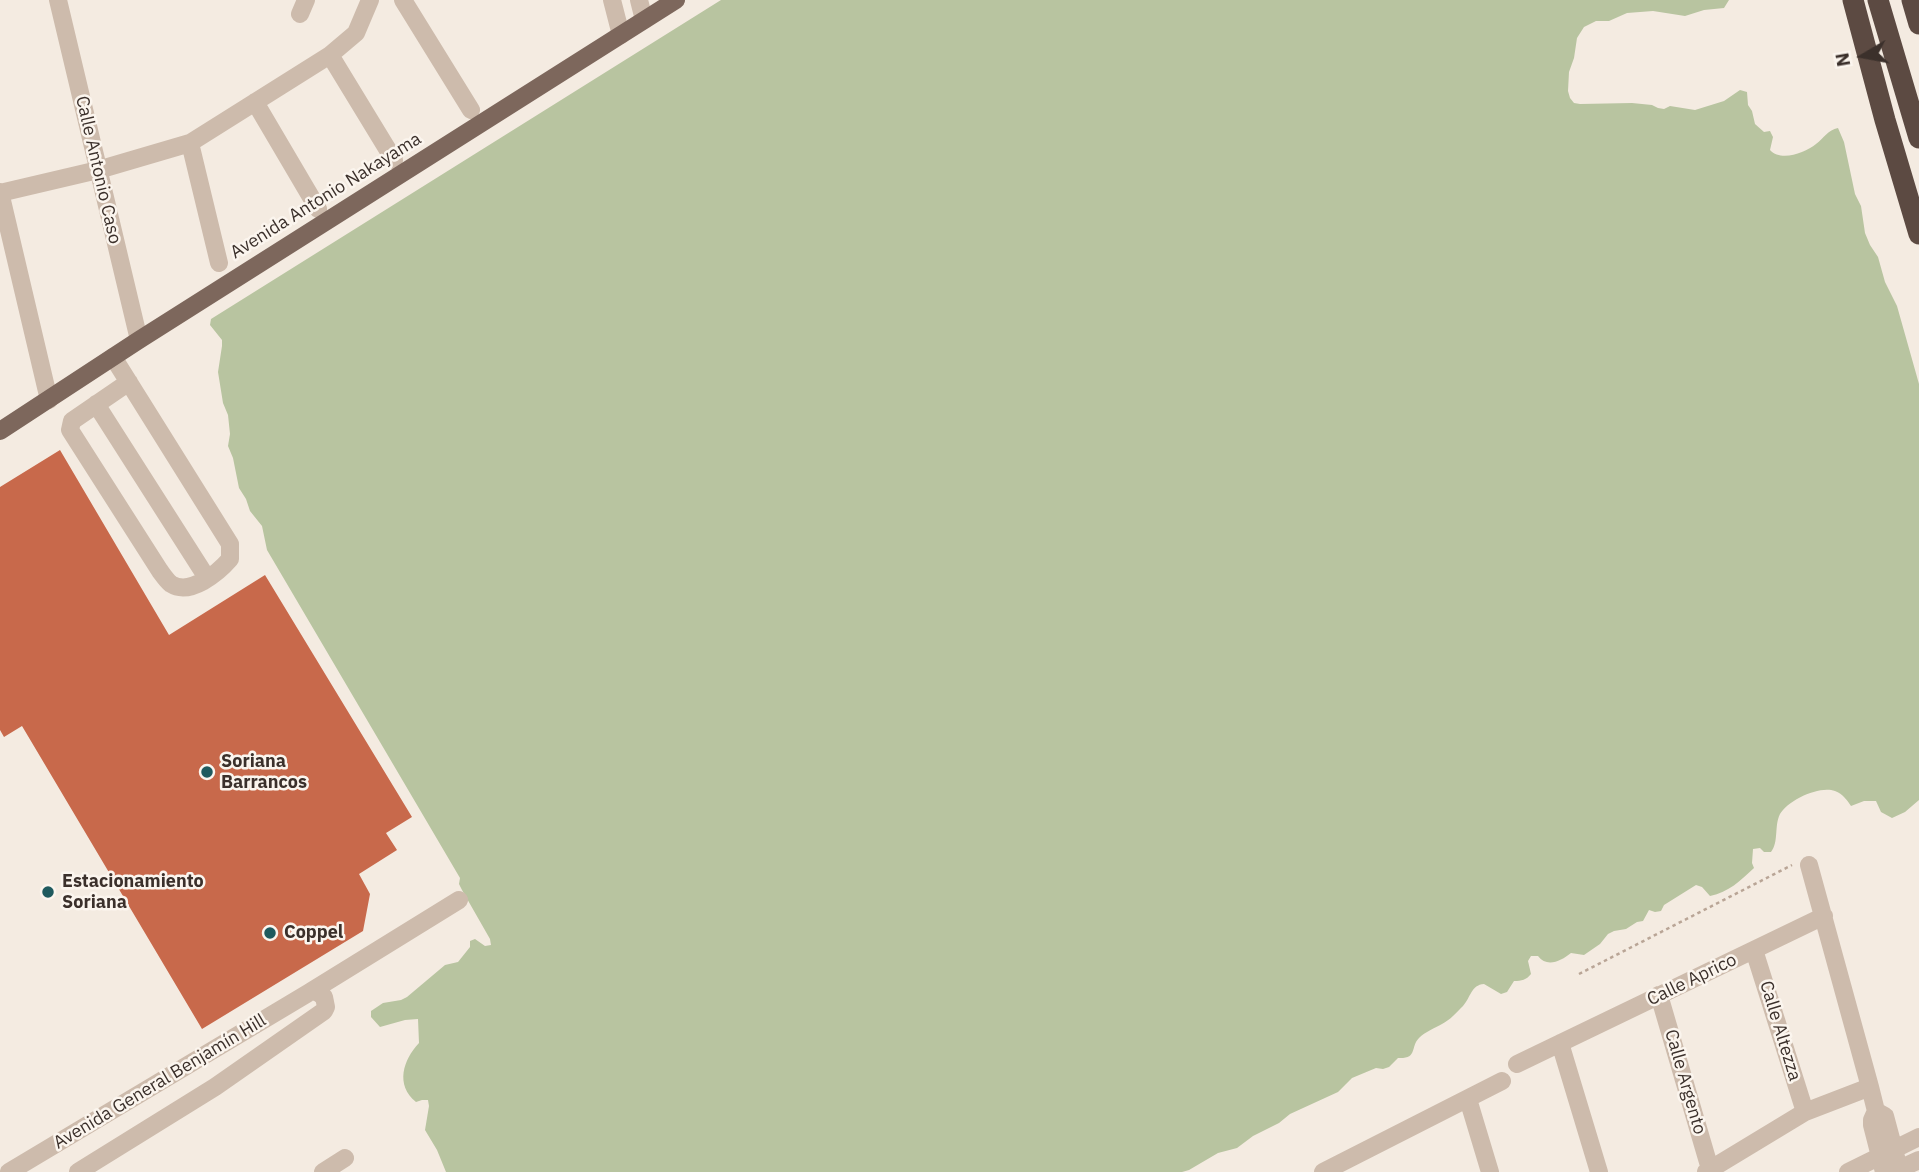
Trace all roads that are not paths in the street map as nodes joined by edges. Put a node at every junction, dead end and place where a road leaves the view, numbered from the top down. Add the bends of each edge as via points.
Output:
1 (58, 0) edge
2 (370, 0) edge
3 (403, 0) edge
4 (612, 0) edge
5 (639, 0) edge
6 (676, 0) edge
7 (1853, 0) edge
8 (1878, 0) edge
9 (1912, 0) edge
10 (644, 20) junction
11 (1919, 24) edge
12 (621, 35) junction
13 (330, 55) junction
14 (1919, 100) edge
15 (255, 102) junction
16 (471, 110) dead end
17 (1885, 120) junction
18 (1919, 138) edge
19 (190, 143) junction
20 (394, 160) dead end
21 (98, 170) junction
22 (0, 193) edge
23 (317, 209) dead end
24 (1919, 234) edge
25 (219, 263) dead end
26 (139, 340) junction
27 (113, 357) junction
28 (129, 382) junction
29 (48, 400) junction
30 (96, 404) junction
31 (0, 430) edge
32 (207, 578) junction
33 (1809, 865) road end
34 (460, 900) dead end
35 (1824, 916) junction
36 (1754, 950) junction
37 (310, 992) junction
38 (1659, 995) junction
39 (1560, 1043) junction
40 (1517, 1064) dead end
41 (1502, 1081) dead end
42 (1870, 1087) junction
43 (1468, 1099) junction
44 (1805, 1112) junction
45 (1919, 1138) edge
46 (345, 1158) dead end
47 (1919, 1160) edge
48 (1892, 1165) edge
49 (85, 1170) edge
50 (1708, 1170) edge
51 (9, 1172) edge
52 (323, 1172) edge
53 (1323, 1172) edge
54 (1490, 1172) edge
55 (1600, 1172) edge
56 (1848, 1172) edge

1 - 21 street, Calle Antonio Caso
2 - 13 street via 356,33
3 - 16 street
4 - 12 street
5 - 10 street
6 - 10 main road, Avenida Antonio Nakayama
7 - 17 highway
8 - 18 highway, bridge
9 - 11 highway
10 - 12 main road, Avenida Antonio Nakayama
12 - 26 main road, Avenida Antonio Nakayama
13 - 15 street
13 - 20 street
14 - 17 highway
15 - 19 street
15 - 23 street
17 - 24 highway
19 - 21 street
19 - 25 street
21 - 22 street
21 - 26 street, Calle Antonio Caso
22 - 29 street
26 - 27 main road, Avenida Antonio Nakayama
27 - 28 street
27 - 29 main road, Avenida Antonio Nakayama
28 - 30 street
28 - 32 street via 230,544 230,559
29 - 31 main road, Avenida Antonio Nakayama
30 - 32 street
30 - 32 street via 72,421 70,430 138,537 171,584 191,587
33 - 35 street
34 - 37 street, Avenida General Benjamín Hill
35 - 36 street, Calle Aprico
35 - 42 street
36 - 38 street, Calle Aprico
36 - 44 street, Calle Altezza
37 - 49 street, Avenida General Benjamín Hill via 324,997 324,1012
37 - 51 street, Avenida General Benjamín Hill
38 - 39 street, Calle Aprico
38 - 50 street, Calle Argento
39 - 40 street, Calle Aprico
39 - 55 street
41 - 43 street
42 - 44 street
42 - 48 street via 1876,1111 1885,1116
43 - 53 street
43 - 54 street
44 - 50 street
45 - 48 street
46 - 52 street
47 - 48 street
48 - 56 street

